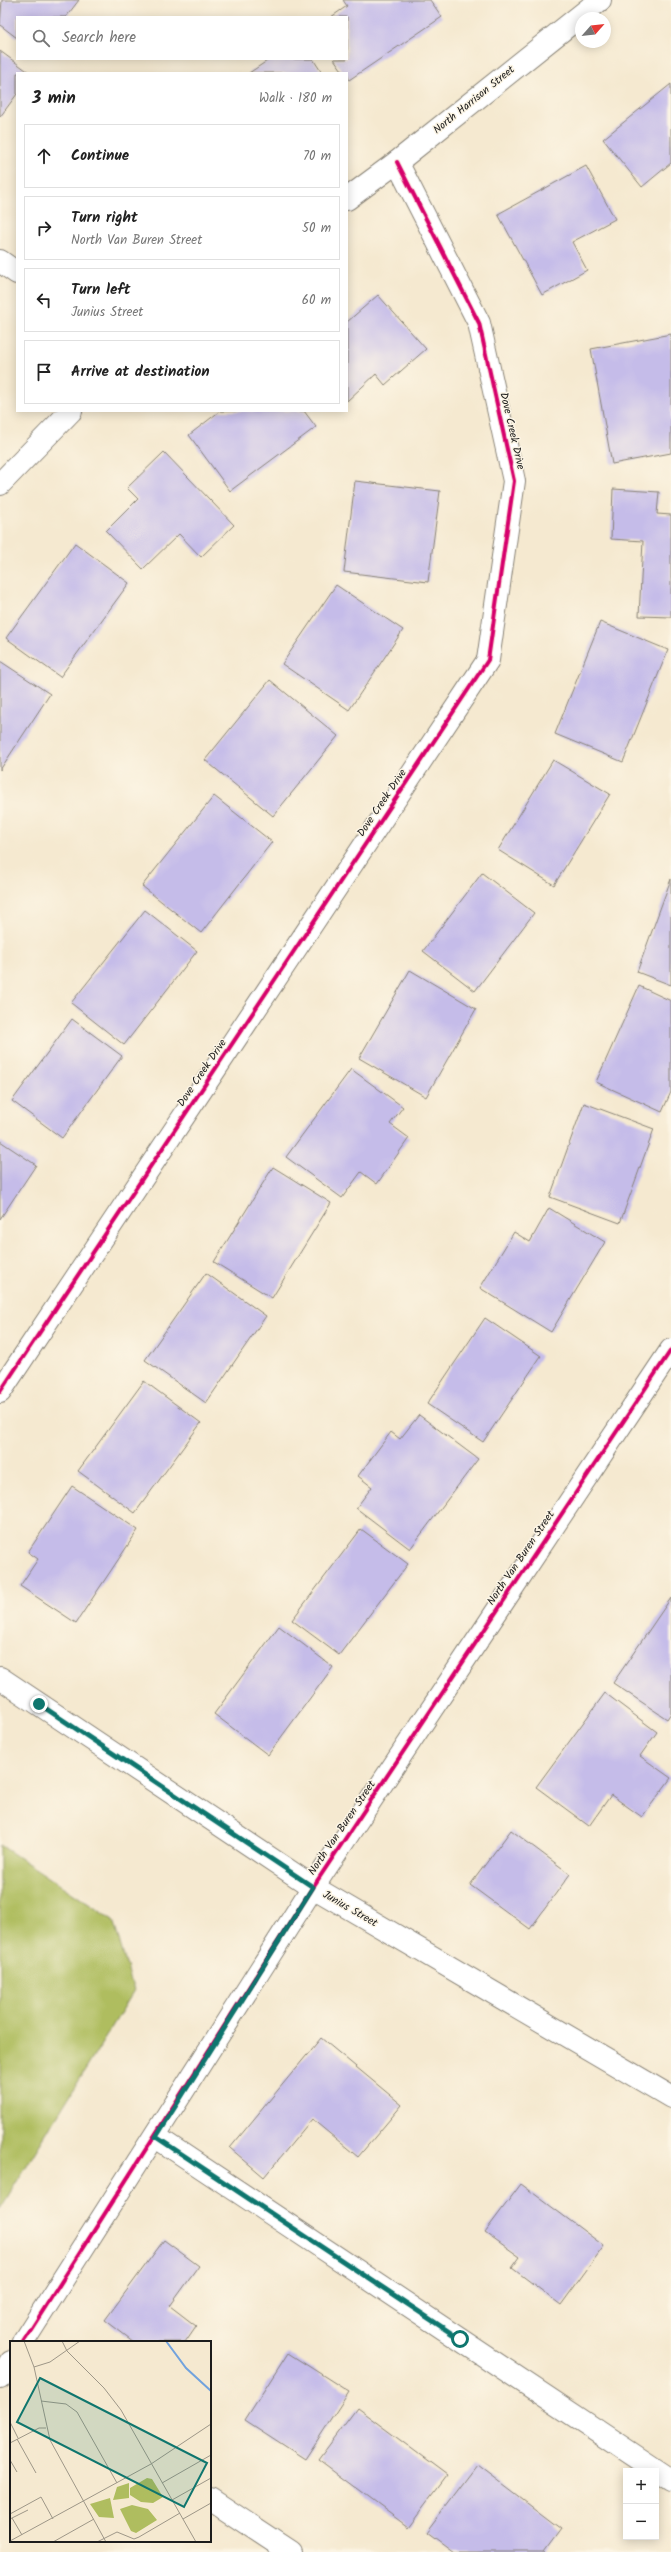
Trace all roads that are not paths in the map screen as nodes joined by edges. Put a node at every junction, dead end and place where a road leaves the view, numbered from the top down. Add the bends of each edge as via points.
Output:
1 (600, 0) edge
2 (397, 162) junction
3 (348, 198) edge
4 (0, 261) edge
5 (16, 272) edge
6 (70, 412) edge
7 (0, 484) edge
8 (671, 1350) edge
9 (0, 1392) edge
10 (0, 1678) edge
11 (313, 1887) junction
12 (671, 2097) edge
13 (156, 2137) junction
14 (25, 2341) edge
15 (671, 2480) edge
16 (211, 2500) edge
17 (290, 2552) edge

1 - 2 street, North Harrison Street
2 - 3 street, North Harrison Street
2 - 9 street, Dove Creek Drive via 479,323 514,480 488,660
4 - 5 street
6 - 7 street
8 - 11 street, North Van Buren Street
10 - 11 street, Junius Street
11 - 12 street, Junius Street
11 - 13 street, North Van Buren Street
13 - 14 street, North Van Buren Street
13 - 15 street
16 - 17 street

